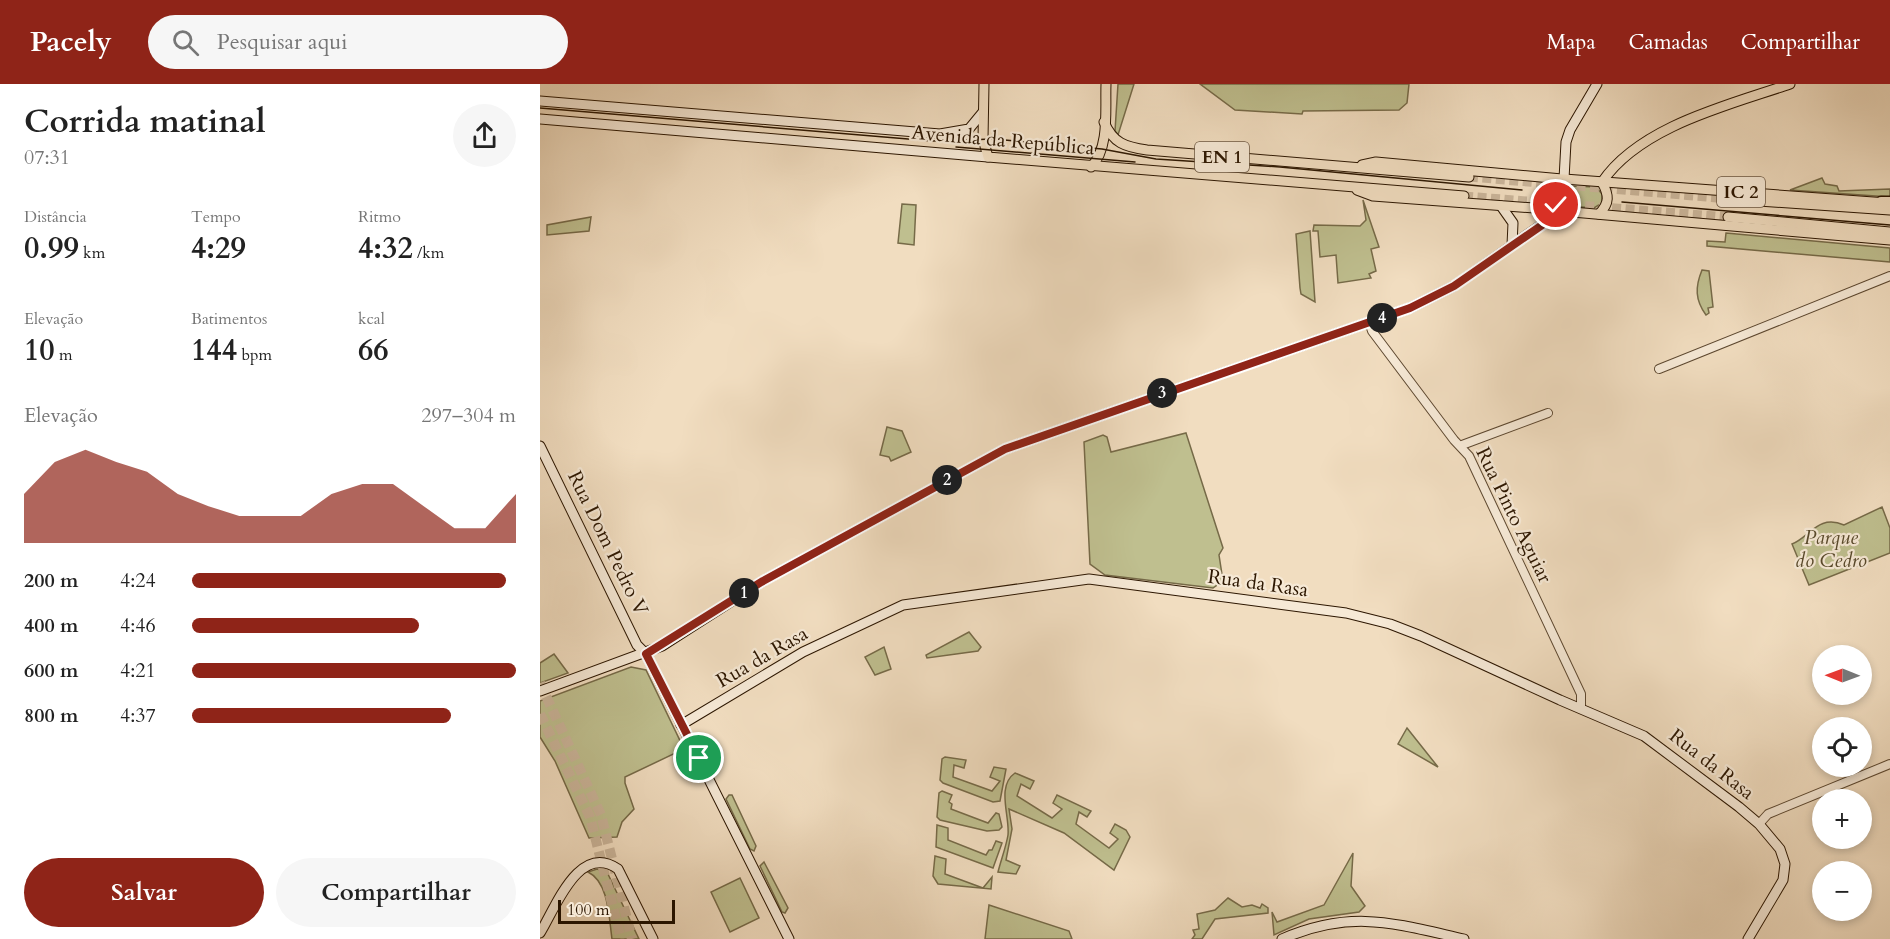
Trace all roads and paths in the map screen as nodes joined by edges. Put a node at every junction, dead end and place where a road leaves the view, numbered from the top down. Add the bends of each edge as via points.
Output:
1 (984, 84) edge
2 (1106, 84) edge
3 (1597, 84) edge
4 (1790, 84) edge
5 (540, 100) edge
6 (650, 110) junction
7 (983, 112) junction
8 (540, 119) edge
9 (1104, 122) junction
10 (654, 128) junction
11 (988, 157) junction
12 (1091, 166) junction
13 (1352, 167) junction
14 (1469, 177) tunnel mouth
15 (1563, 179) junction
16 (1602, 182) junction
17 (1343, 186) junction
18 (1464, 196) tunnel mouth
19 (1730, 199) tunnel mouth
20 (1887, 202) edge
21 (1501, 206) junction
22 (1561, 210) junction
23 (1890, 210) edge
24 (1599, 214) junction
25 (1728, 217) tunnel mouth
26 (1890, 232) edge
27 (1890, 240) edge
28 (1512, 245) junction
29 (1890, 276) edge
30 (1369, 322) junction
31 (1659, 369) dead end
32 (1548, 413) dead end
33 (1462, 445) junction
34 (540, 446) edge
35 (646, 654) junction
36 (540, 691) edge
37 (1581, 709) junction
38 (681, 725) junction
39 (1890, 764) edge
40 (1759, 824) junction
41 (540, 933) edge
42 (652, 939) edge
43 (789, 939) edge
44 (1282, 939) edge
45 (1464, 939) edge
46 (1748, 939) edge

1 - 7 main road
2 - 9 main road
3 - 15 main road via 1570,130
4 - 16 main road via 1650,138 1621,160
5 - 6 main road, Avenida da República
6 - 7 main road, Avenida da República via 940,134 969,129
6 - 10 main road
7 - 11 main road
8 - 10 main road, Avenida da República / EN 1
9 - 12 main road via 1102,149
9 - 13 main road, Avenida da República / EN 1 via 1109,135 1118,142 1139,149
10 - 11 main road, Avenida da República / EN 1
11 - 12 main road, Avenida da República / EN 1
12 - 17 main road, Avenida da República / EN 1
13 - 14 main road, Avenida da República / EN 1
13 - 15 main road, EN 1 via 1376,162
15 - 16 main road, EN 1
15 - 22 main road via 1555,187 1554,201
16 - 20 main road, IC 2
16 - 24 main road via 1608,202
17 - 18 main road, Avenida da República / EN 1
17 - 21 main road, EN 1 via 1374,196
19 - 23 main road, IC 2
21 - 22 main road, EN 1
21 - 28 main road via 1513,223
22 - 24 main road, EN 1
22 - 28 main road
24 - 27 main road, IC 2
25 - 26 main road, IC 2
28 - 30 main road via 1454,286 1410,308
29 - 31 street
30 - 33 street, Rua Pinto Aguiar via 1454,440
30 - 35 main road via 1005,449 763,581
32 - 33 street
33 - 37 street, Rua Pinto Aguiar via 1581,694
34 - 35 main road, Rua Dom Pedro V via 638,645
35 - 36 main road
35 - 38 main road, Rua Dom Pedro V
37 - 38 main road, Rua da Rasa via 1390,624 1346,613 1089,579 903,605 803,652
37 - 40 main road, Rua da Rasa via 1662,747
38 - 43 main road, Rua Dom Pedro V
39 - 40 street via 1768,814
40 - 46 main road, Rua da Rasa via 1780,849 1785,864 1783,880
41 - 42 main road via 574,876 589,862 609,862 618,869
44 - 45 main road via 1331,922 1364,920

